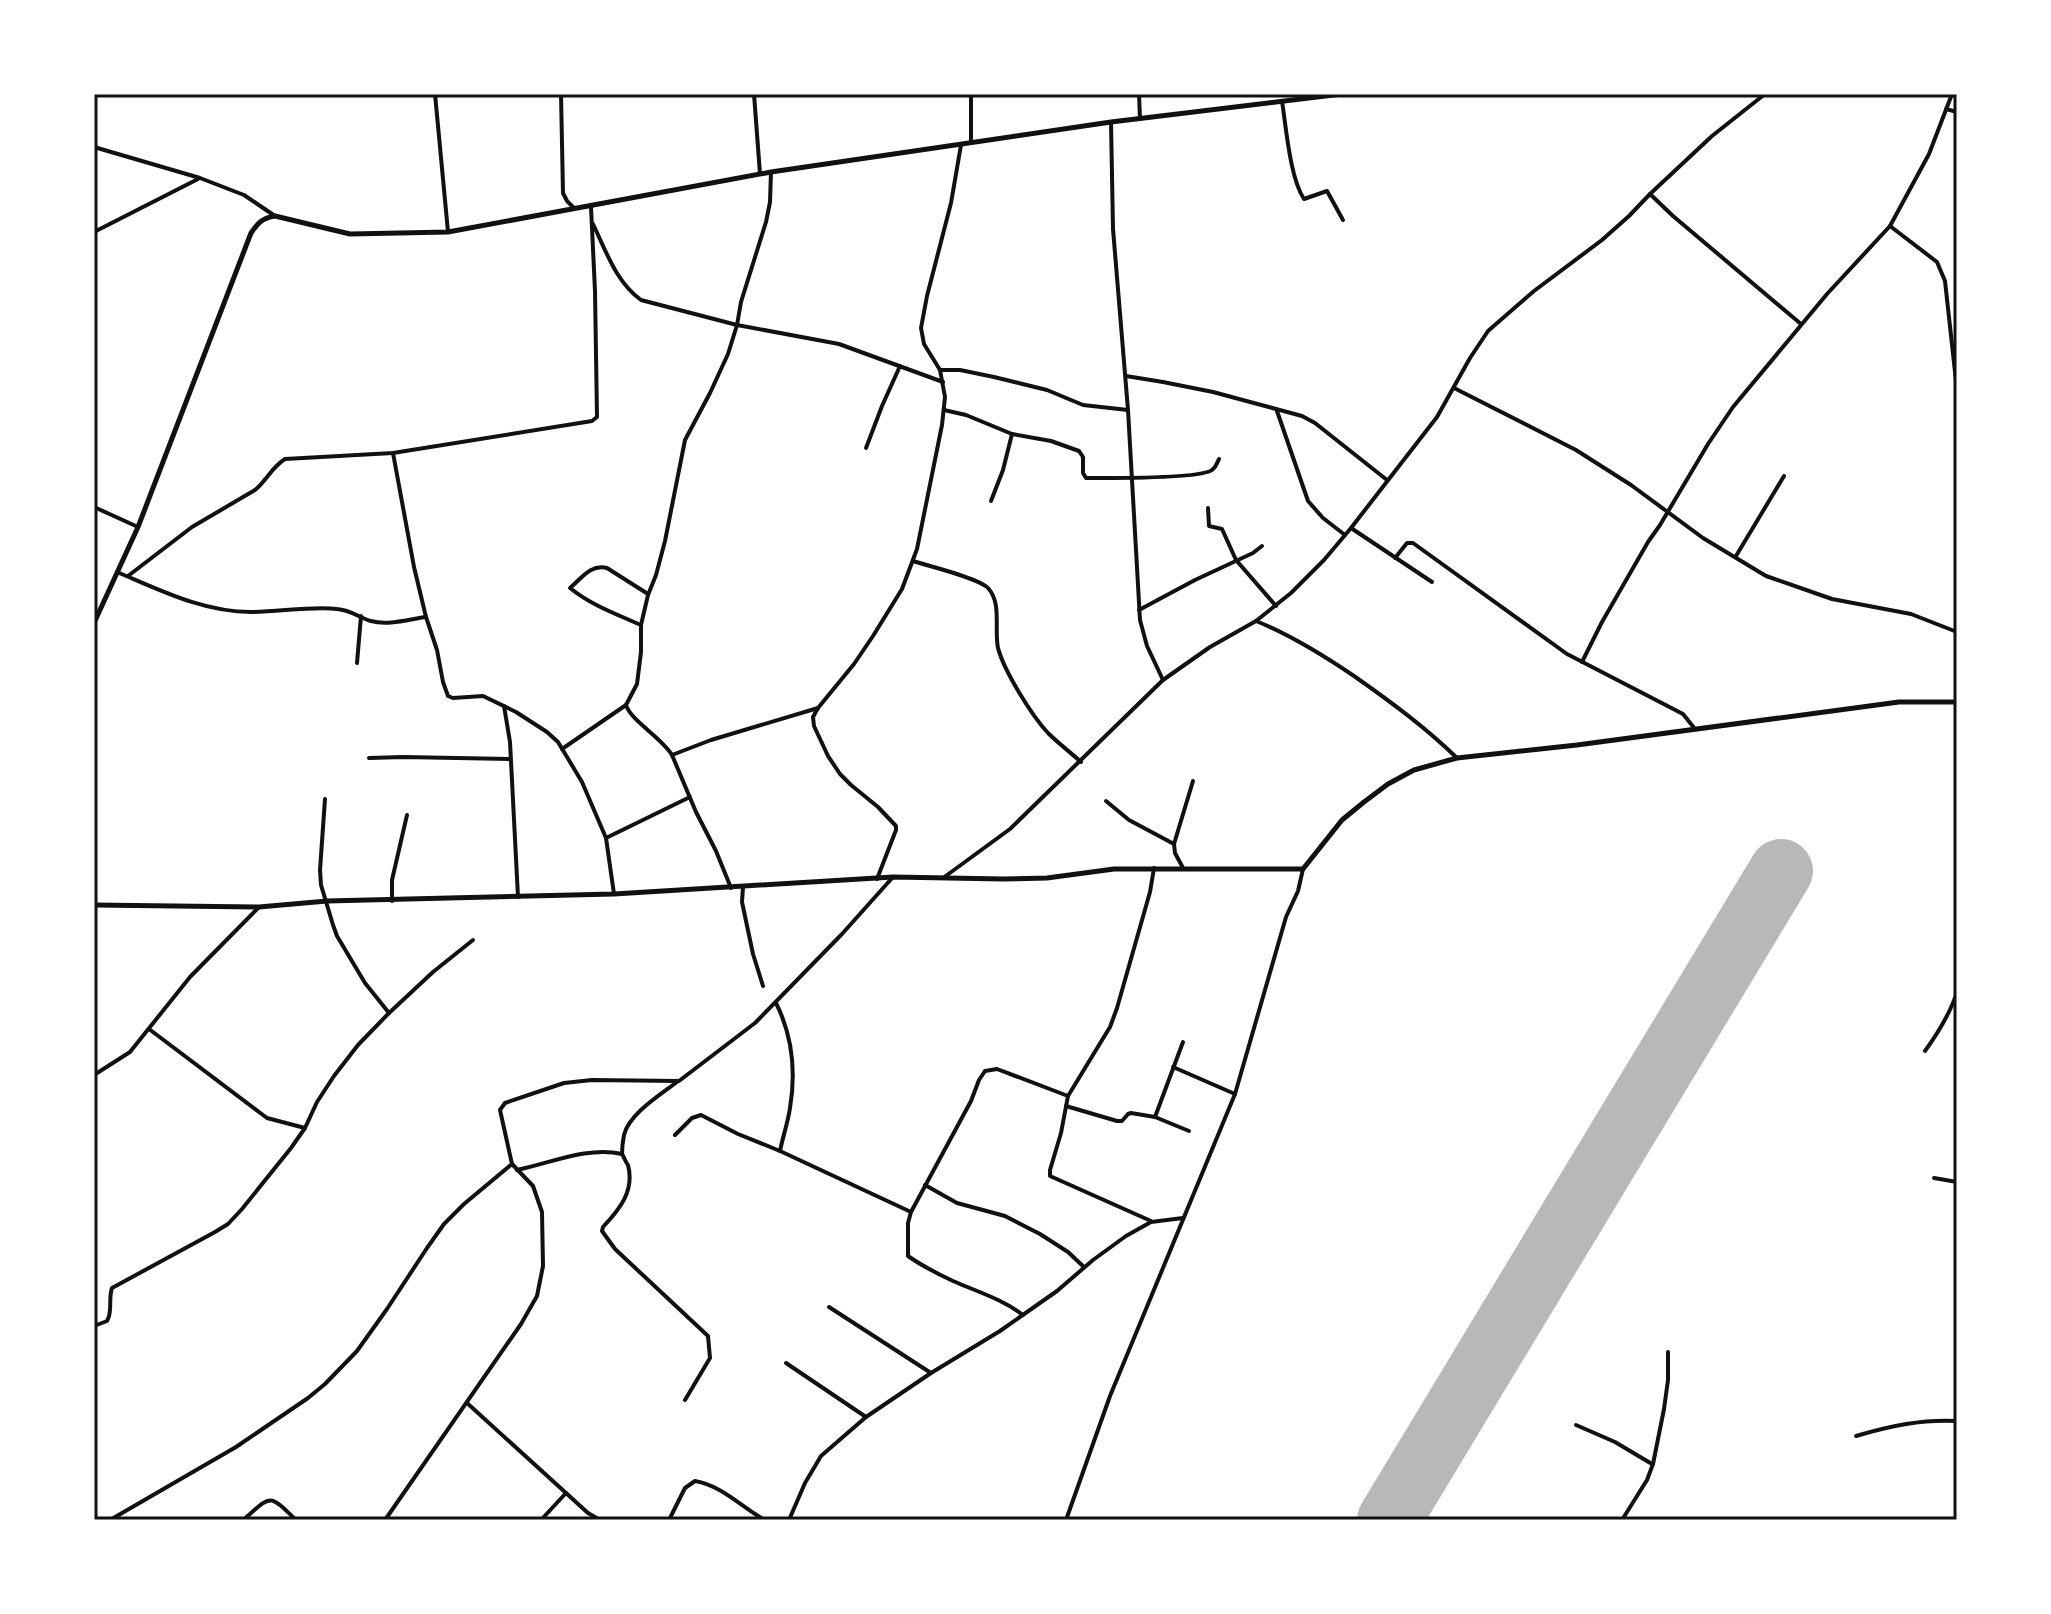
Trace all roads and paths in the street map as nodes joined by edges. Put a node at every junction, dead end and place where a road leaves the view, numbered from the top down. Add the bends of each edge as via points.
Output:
1 (435, 94) edge
2 (561, 94) edge
3 (754, 94) edge
4 (971, 94) edge
5 (1139, 94) edge
6 (1342, 94) edge
7 (1765, 94) edge
8 (1952, 94) edge
9 (1282, 101) junction
10 (1946, 109) junction
11 (1957, 112) edge
12 (1140, 119) junction
13 (1111, 122) junction
14 (971, 143) junction
15 (961, 145) junction
16 (94, 147) edge
17 (771, 172) junction
18 (760, 174) junction
19 (200, 178) junction
20 (1650, 194) junction
21 (591, 207) junction
22 (575, 210) junction
23 (275, 216) junction
24 (1343, 220) dead end
25 (592, 221) junction
26 (1890, 226) junction
27 (94, 232) edge
28 (448, 232) junction
29 (1801, 324) junction
30 (737, 325) junction
31 (900, 366) junction
32 (940, 370) junction
33 (1126, 376) junction
34 (943, 382) junction
35 (1454, 388) junction
36 (1957, 390) edge
37 (944, 410) junction
38 (1128, 410) junction
39 (1276, 411) junction
40 (1012, 434) junction
41 (866, 448) dead end
42 (393, 453) junction
43 (1219, 459) dead end
44 (1784, 476) dead end
45 (1131, 479) junction
46 (1387, 480) junction
47 (991, 501) dead end
48 (94, 507) edge
49 (1208, 508) dead end
50 (1667, 512) junction
51 (138, 527) junction
52 (1351, 528) junction
53 (1345, 535) junction
54 (1262, 546) dead end
55 (1736, 557) junction
56 (1395, 558) junction
57 (1236, 560) junction
58 (912, 561) junction
59 (116, 571) junction
60 (128, 576) junction
61 (1432, 582) dead end
62 (648, 595) junction
63 (1276, 606) junction
64 (1139, 610) junction
65 (361, 616) junction
66 (426, 617) junction
67 (1256, 621) junction
68 (94, 623) edge
69 (641, 625) junction
70 (1957, 632) edge
71 (1582, 662) junction
72 (357, 663) dead end
73 (1163, 680) junction
74 (1957, 702) edge
75 (626, 705) junction
76 (504, 706) junction
77 (818, 708) junction
78 (1695, 729) junction
79 (562, 749) junction
80 (672, 755) junction
81 (369, 758) dead end
82 (1457, 758) junction
83 (510, 759) junction
84 (1081, 762) junction
85 (1193, 781) dead end
86 (690, 797) junction
87 (325, 799) dead end
88 (1106, 801) dead end
89 (407, 815) dead end
90 (606, 838) junction
91 (1174, 844) junction
92 (1154, 868) junction
93 (1183, 868) junction
94 (1303, 869) junction
95 (893, 877) junction
96 (877, 879) junction
97 (942, 879) junction
98 (743, 887) junction
99 (731, 888) junction
100 (614, 894) junction
101 (518, 897) junction
102 (327, 901) junction
103 (392, 901) junction
104 (94, 905) edge
105 (259, 907) junction
106 (473, 940) dead end
107 (763, 986) dead end
108 (1957, 992) edge
109 (776, 1003) junction
110 (389, 1013) junction
111 (149, 1029) junction
112 (1183, 1042) dead end
113 (1925, 1051) dead end
114 (1173, 1067) junction
115 (94, 1075) edge
116 (679, 1081) junction
117 (1235, 1094) junction
118 (1068, 1096) junction
119 (1066, 1106) junction
120 (1155, 1117) junction
121 (305, 1128) junction
122 (1189, 1131) dead end
123 (675, 1135) dead end
124 (780, 1151) junction
125 (622, 1154) junction
126 (512, 1164) junction
127 (517, 1170) junction
128 (1934, 1178) dead end
129 (1957, 1182) edge
130 (925, 1184) junction
131 (911, 1212) junction
132 (1183, 1218) junction
133 (1151, 1222) junction
134 (1084, 1267) junction
135 (829, 1307) dead end
136 (1023, 1315) junction
137 (94, 1326) edge
138 (1668, 1352) dead end
139 (786, 1363) dead end
140 (931, 1373) junction
141 (685, 1400) dead end
142 (467, 1403) junction
143 (866, 1417) junction
144 (1957, 1421) edge
145 (1576, 1425) dead end
146 (1856, 1436) dead end
147 (1653, 1464) junction
148 (567, 1492) junction
149 (110, 1520) edge
150 (243, 1520) edge
151 (296, 1520) edge
152 (385, 1520) edge
153 (541, 1520) edge
154 (600, 1520) edge
155 (669, 1520) edge
156 (765, 1520) edge
157 (789, 1520) edge
158 (1066, 1520) edge
159 (1622, 1520) edge

1 - 28 street
2 - 22 street via 563,193
3 - 18 street
4 - 14 street
5 - 12 street
6 - 9 street
7 - 20 street
8 - 10 street
9 - 12 street
9 - 24 street via 1301,195 1304,199 1327,191
10 - 11 street
10 - 26 street via 1929,154
12 - 13 street
13 - 14 street
13 - 33 street via 1113,229
14 - 15 street
15 - 17 street
15 - 32 street via 921,328
16 - 19 street
17 - 18 street
17 - 30 street via 768,213
18 - 21 street
19 - 23 street via 244,195
19 - 27 street
20 - 29 street
20 - 35 street via 1602,240 1488,331
21 - 22 street
21 - 25 street
22 - 28 street
23 - 28 street via 350,234
23 - 51 street via 258,222 251,233
25 - 30 street via 629,292 641,300
25 - 42 street via 597,417
26 - 29 street
26 - 36 street via 1942,270
29 - 50 street via 1733,407
30 - 31 street via 839,344
30 - 62 street via 718,377 685,440
31 - 34 street
31 - 41 street
32 - 34 street
32 - 38 street via 994,377 1083,405
33 - 38 street
33 - 39 street via 1213,392
34 - 37 street
35 - 46 street
35 - 50 street via 1576,450
37 - 40 street
37 - 58 street
38 - 45 street
39 - 46 street via 1315,423
39 - 53 street via 1308,501
40 - 45 street via 1079,451 1086,478
40 - 47 street
42 - 60 street via 285,459 255,490 192,527
42 - 66 street
43 - 45 street via 1210,472
44 - 55 street
45 - 64 street
46 - 52 street
48 - 51 street
49 - 57 street via 1209,526 1222,529
50 - 55 street
50 - 71 street
51 - 59 street
52 - 53 street
52 - 56 street
53 - 63 street
54 - 57 street
55 - 70 street via 1766,576 1811,593 1911,614
56 - 61 street
56 - 71 street via 1413,543
57 - 63 street
57 - 64 street
58 - 77 street via 902,589 873,636
58 - 84 street via 990,589 1005,664 1040,723
59 - 60 street
59 - 68 street
60 - 65 street via 213,608 337,609
62 - 69 street
62 - 69 street via 600,566 570,588
63 - 67 street
64 - 73 street via 1147,646
65 - 66 street via 393,622
65 - 72 street
66 - 76 street via 448,696 483,696
67 - 73 street
67 - 82 street via 1293,638 1380,694
69 - 75 street via 637,684
71 - 78 street via 1683,714
73 - 84 street
74 - 78 street via 1899,702
75 - 79 street
75 - 80 street
76 - 79 street via 552,735
76 - 83 street
77 - 80 street
77 - 96 street via 814,726 828,756 896,826
78 - 82 street
79 - 90 street
80 - 86 street
81 - 83 street
82 - 94 street via 1414,770 1376,793 1342,820
83 - 101 street
84 - 97 street via 1010,829
85 - 91 street
86 - 90 street
86 - 99 street
87 - 102 street via 320,870
88 - 91 street
89 - 103 street
90 - 100 street
91 - 93 street
92 - 93 street
92 - 97 street via 1047,878
92 - 118 street via 1110,1027
93 - 94 street
94 - 117 street
95 - 96 street
95 - 97 street
95 - 109 street
96 - 98 street
98 - 99 street
98 - 107 street
99 - 100 street
100 - 101 street
101 - 103 street
102 - 103 street
102 - 105 street
102 - 110 street via 337,936
104 - 105 street
105 - 111 street via 190,977
106 - 110 street
108 - 113 street
109 - 116 street
109 - 124 street via 785,1020 792,1066
110 - 121 street via 334,1076
111 - 115 street via 130,1052
111 - 121 street via 267,1118
112 - 114 street
114 - 117 street
114 - 120 street
116 - 125 street via 630,1123
116 - 126 street via 564,1083 505,1103 500,1110
117 - 132 street
118 - 119 street
118 - 130 street via 997,1069 985,1071
119 - 120 street via 1117,1121 1131,1113
119 - 133 street via 1050,1176
120 - 122 street
121 - 137 street via 228,1224 112,1288 111,1314
123 - 124 street via 701,1115
124 - 131 street
125 - 127 street via 585,1153
125 - 141 street via 628,1167 627,1194 602,1231 708,1336 710,1358
126 - 127 street
126 - 149 street via 444,1224 364,1341 325,1384 236,1447
127 - 142 street via 533,1186 542,1212 543,1266 537,1296
128 - 129 street
130 - 131 street
130 - 134 street via 957,1203 1005,1216 1059,1246
131 - 136 street via 908,1256
132 - 133 street
132 - 158 street
133 - 134 street
134 - 136 street
135 - 140 street
136 - 140 street
138 - 147 street
139 - 143 street
140 - 143 street
142 - 148 street
142 - 152 street
143 - 157 street via 821,1456
144 - 146 street via 1912,1422
145 - 147 street
147 - 159 street
148 - 153 street
148 - 154 street
150 - 151 street via 271,1500
155 - 156 street via 685,1488 695,1481 727,1493

